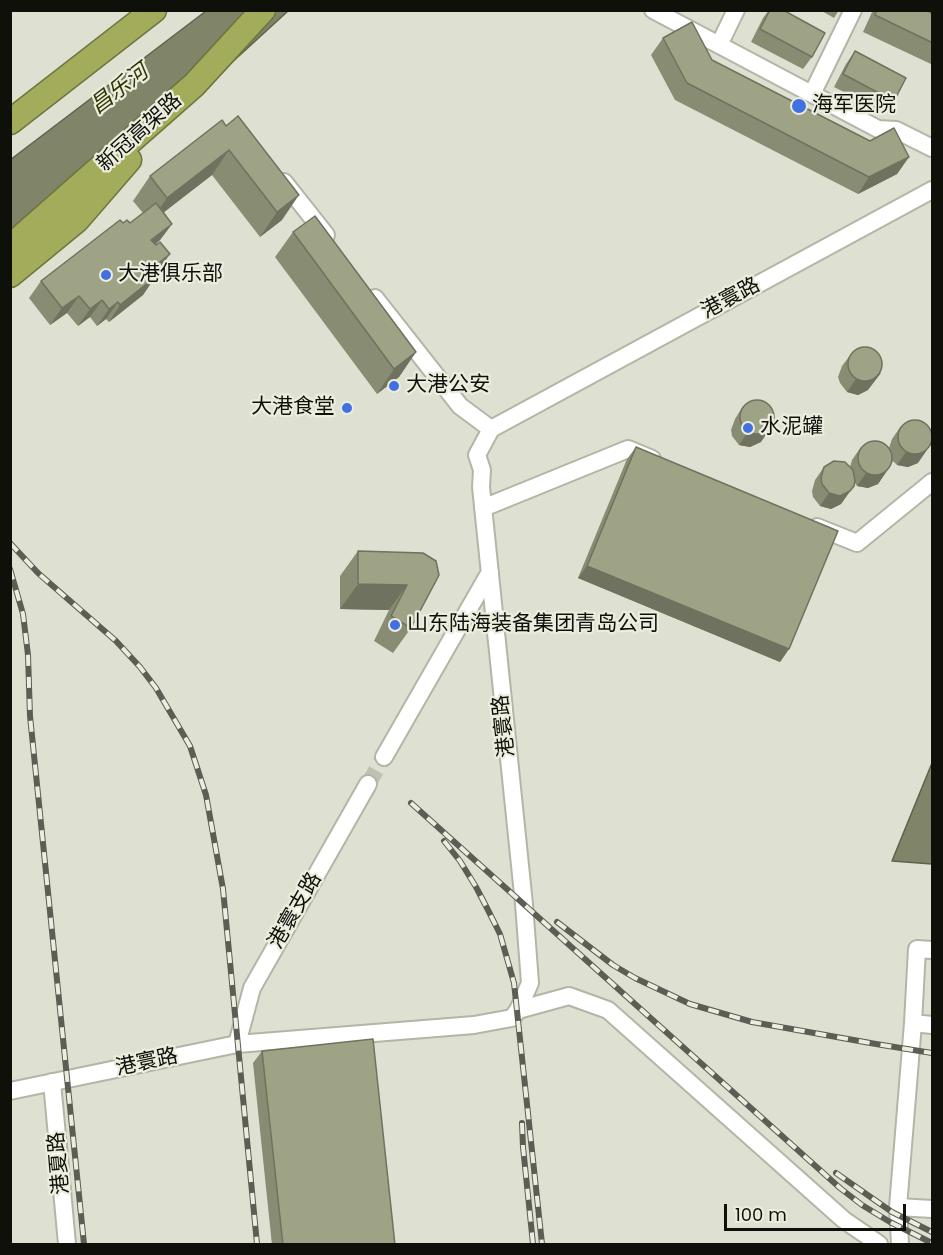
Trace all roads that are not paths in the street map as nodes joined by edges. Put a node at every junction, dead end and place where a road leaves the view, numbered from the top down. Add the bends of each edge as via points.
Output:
1 (154, 10) edge
2 (263, 10) edge
3 (653, 10) edge
4 (736, 10) edge
5 (852, 10) edge
6 (110, 45) junction
7 (719, 45) junction
8 (194, 85) junction
9 (812, 94) junction
10 (10, 102) edge
11 (10, 122) edge
12 (933, 148) edge
13 (271, 166) edge
14 (933, 190) edge
15 (10, 247) edge
16 (337, 249) edge
17 (10, 275) edge
18 (366, 286) edge
19 (491, 429) junction
20 (672, 467) edge
21 (933, 482) edge
22 (483, 508) junction
23 (802, 521) edge
24 (490, 572) junction
25 (384, 757) tunnel mouth
26 (369, 784) tunnel mouth
27 (925, 949) edge
28 (518, 1010) junction
29 (913, 1023) junction
30 (933, 1025) edge
31 (237, 1044) junction
32 (52, 1082) junction
33 (10, 1091) edge
34 (898, 1207) junction
35 (933, 1209) edge
36 (68, 1245) edge
37 (879, 1245) edge
38 (900, 1245) edge

1 - 6 highway
2 - 8 highway, 新冠高架路
3 - 7 street
4 - 7 street
5 - 9 street
6 - 10 highway
6 - 11 highway
7 - 9 street
8 - 15 highway, 新冠高架路
8 - 17 highway via 77,220
9 - 12 street via 878,129 896,130
13 - 16 street
14 - 19 street, 港寰路
18 - 19 street via 460,406
19 - 22 street, 港寰路 via 477,455 482,470
20 - 22 street via 628,449
21 - 23 street via 857,543
22 - 24 street, 港寰路
24 - 25 street
24 - 28 street, 港寰路 via 530,982
26 - 31 street, 港寰支路 via 252,988
27 - 29 street
28 - 31 street, 港寰路 via 512,1018 474,1025
28 - 37 street via 569,996 608,1010 844,1220
29 - 30 street
29 - 34 street
31 - 32 street, 港寰路
32 - 33 street, 港寰路
32 - 36 street, 港夏路
34 - 35 street
34 - 38 street

